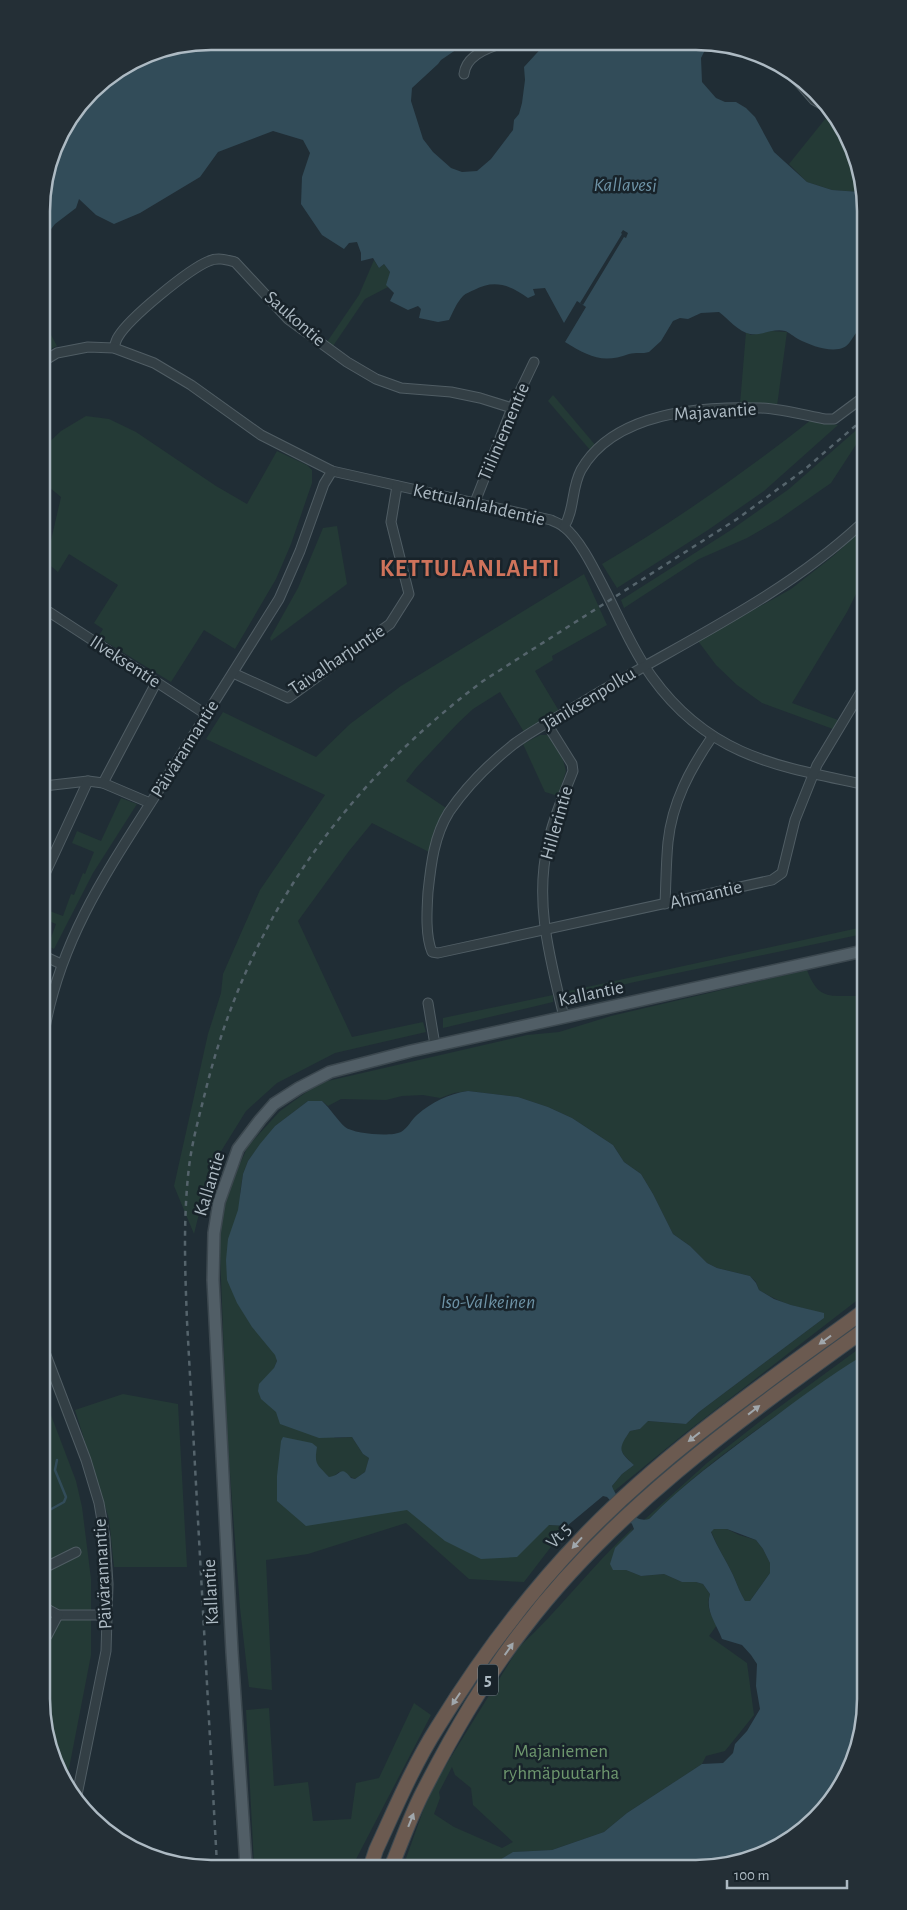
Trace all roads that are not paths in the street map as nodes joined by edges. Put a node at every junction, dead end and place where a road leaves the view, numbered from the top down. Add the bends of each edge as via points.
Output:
1 (484, 50) edge
2 (464, 74) dead end
3 (114, 348) junction
4 (50, 357) edge
5 (534, 362) dead end
6 (857, 402) edge
7 (512, 408) junction
8 (332, 471) junction
9 (397, 486) junction
10 (475, 502) junction
11 (564, 527) junction
12 (857, 528) edge
13 (50, 613) edge
14 (645, 666) junction
15 (233, 673) junction
16 (156, 682) junction
17 (857, 699) edge
18 (207, 715) junction
19 (547, 724) junction
20 (712, 737) junction
21 (814, 774) junction
22 (88, 781) junction
23 (103, 783) junction
24 (857, 783) edge
25 (50, 785) edge
26 (150, 804) junction
27 (50, 863) edge
28 (665, 904) junction
29 (544, 930) junction
30 (432, 952) joint
31 (857, 952) edge
32 (50, 959) edge
33 (61, 964) junction
34 (50, 999) edge
35 (428, 1003) dead end
36 (564, 1017) junction
37 (435, 1045) junction
38 (857, 1316) edge
39 (857, 1335) edge
40 (50, 1366) edge
41 (76, 1552) dead end
42 (50, 1564) edge
43 (50, 1611) edge
44 (107, 1614) junction
45 (58, 1615) junction
46 (50, 1630) edge
47 (78, 1789) edge
48 (376, 1850) junction
49 (246, 1860) edge
50 (369, 1860) edge
51 (373, 1860) edge
52 (394, 1860) edge

1 - 2 street via 464,68
3 - 4 street, Kettulanlahdentie via 80,348
3 - 7 street, Saukontie via 125,328 180,279 210,261 223,258 236,262 288,319 376,379 401,388 473,396
3 - 8 street, Kettulanlahdentie via 154,363 191,384 261,435
5 - 7 street, Tiiliniementie
6 - 11 street, Majavantie via 834,419 763,408 724,408 661,416 627,428 602,445 582,469 573,488 570,517
7 - 10 street, Tiiliniementie
8 - 9 street, Kettulanlahdentie
8 - 15 street, Päivärannantie via 278,599
9 - 10 street, Kettulanlahdentie
9 - 15 street, Taivalharjuntie via 391,522 408,594 390,624 288,698
10 - 11 street, Kettulanlahdentie via 551,520
11 - 14 street, Kettulanlahdentie via 588,559
12 - 14 street, Jäniksenpolku via 811,567 766,597
13 - 16 street, Ilveksentie
14 - 19 street, Jäniksenpolku
14 - 20 street, Kettulanlahdentie via 673,704
15 - 18 street, Päivärannantie
16 - 18 street, Ilveksentie
16 - 23 street
17 - 21 street, Ahmantie
18 - 26 street, Päivärannantie
19 - 29 street, Hillerintie via 573,770 548,843 542,896
19 - 30 street, Jäniksenpolku via 515,743 484,771 440,828 431,861 428,899
20 - 21 street, Kettulanlahdentie via 754,758
20 - 28 street via 682,787 671,823
21 - 24 street, Kettulanlahdentie
21 - 28 street, Ahmantie via 794,820 782,873 772,880
22 - 23 street
22 - 25 street
22 - 27 street
23 - 26 street
26 - 33 street, Päivärannantie via 95,892
28 - 29 street, Ahmantie
29 - 30 street, Ahmantie
29 - 36 street, Hillerintie
31 - 36 main road, Kallantie
32 - 33 street
33 - 34 street, Päivärannantie
35 - 37 street
36 - 37 main road, Kallantie
37 - 49 main road, Kallantie via 330,1072 274,1104 238,1149 219,1202 214,1232 215,1331
38 -> 48 highway, Vt 5 / 5 via 690,1440 583,1536 483,1659 436,1729
52 -> 39 highway, Vt 5 / 5 via 451,1739 524,1628 558,1588 622,1520 700,1452
40 - 44 street, Päivärannantie via 99,1503 105,1538
41 - 42 street
43 - 45 street
44 - 45 street
44 - 47 street, Päivärannantie via 106,1651
45 - 46 street
48 - 50 highway
48 - 51 highway, Vt 5 / 5

